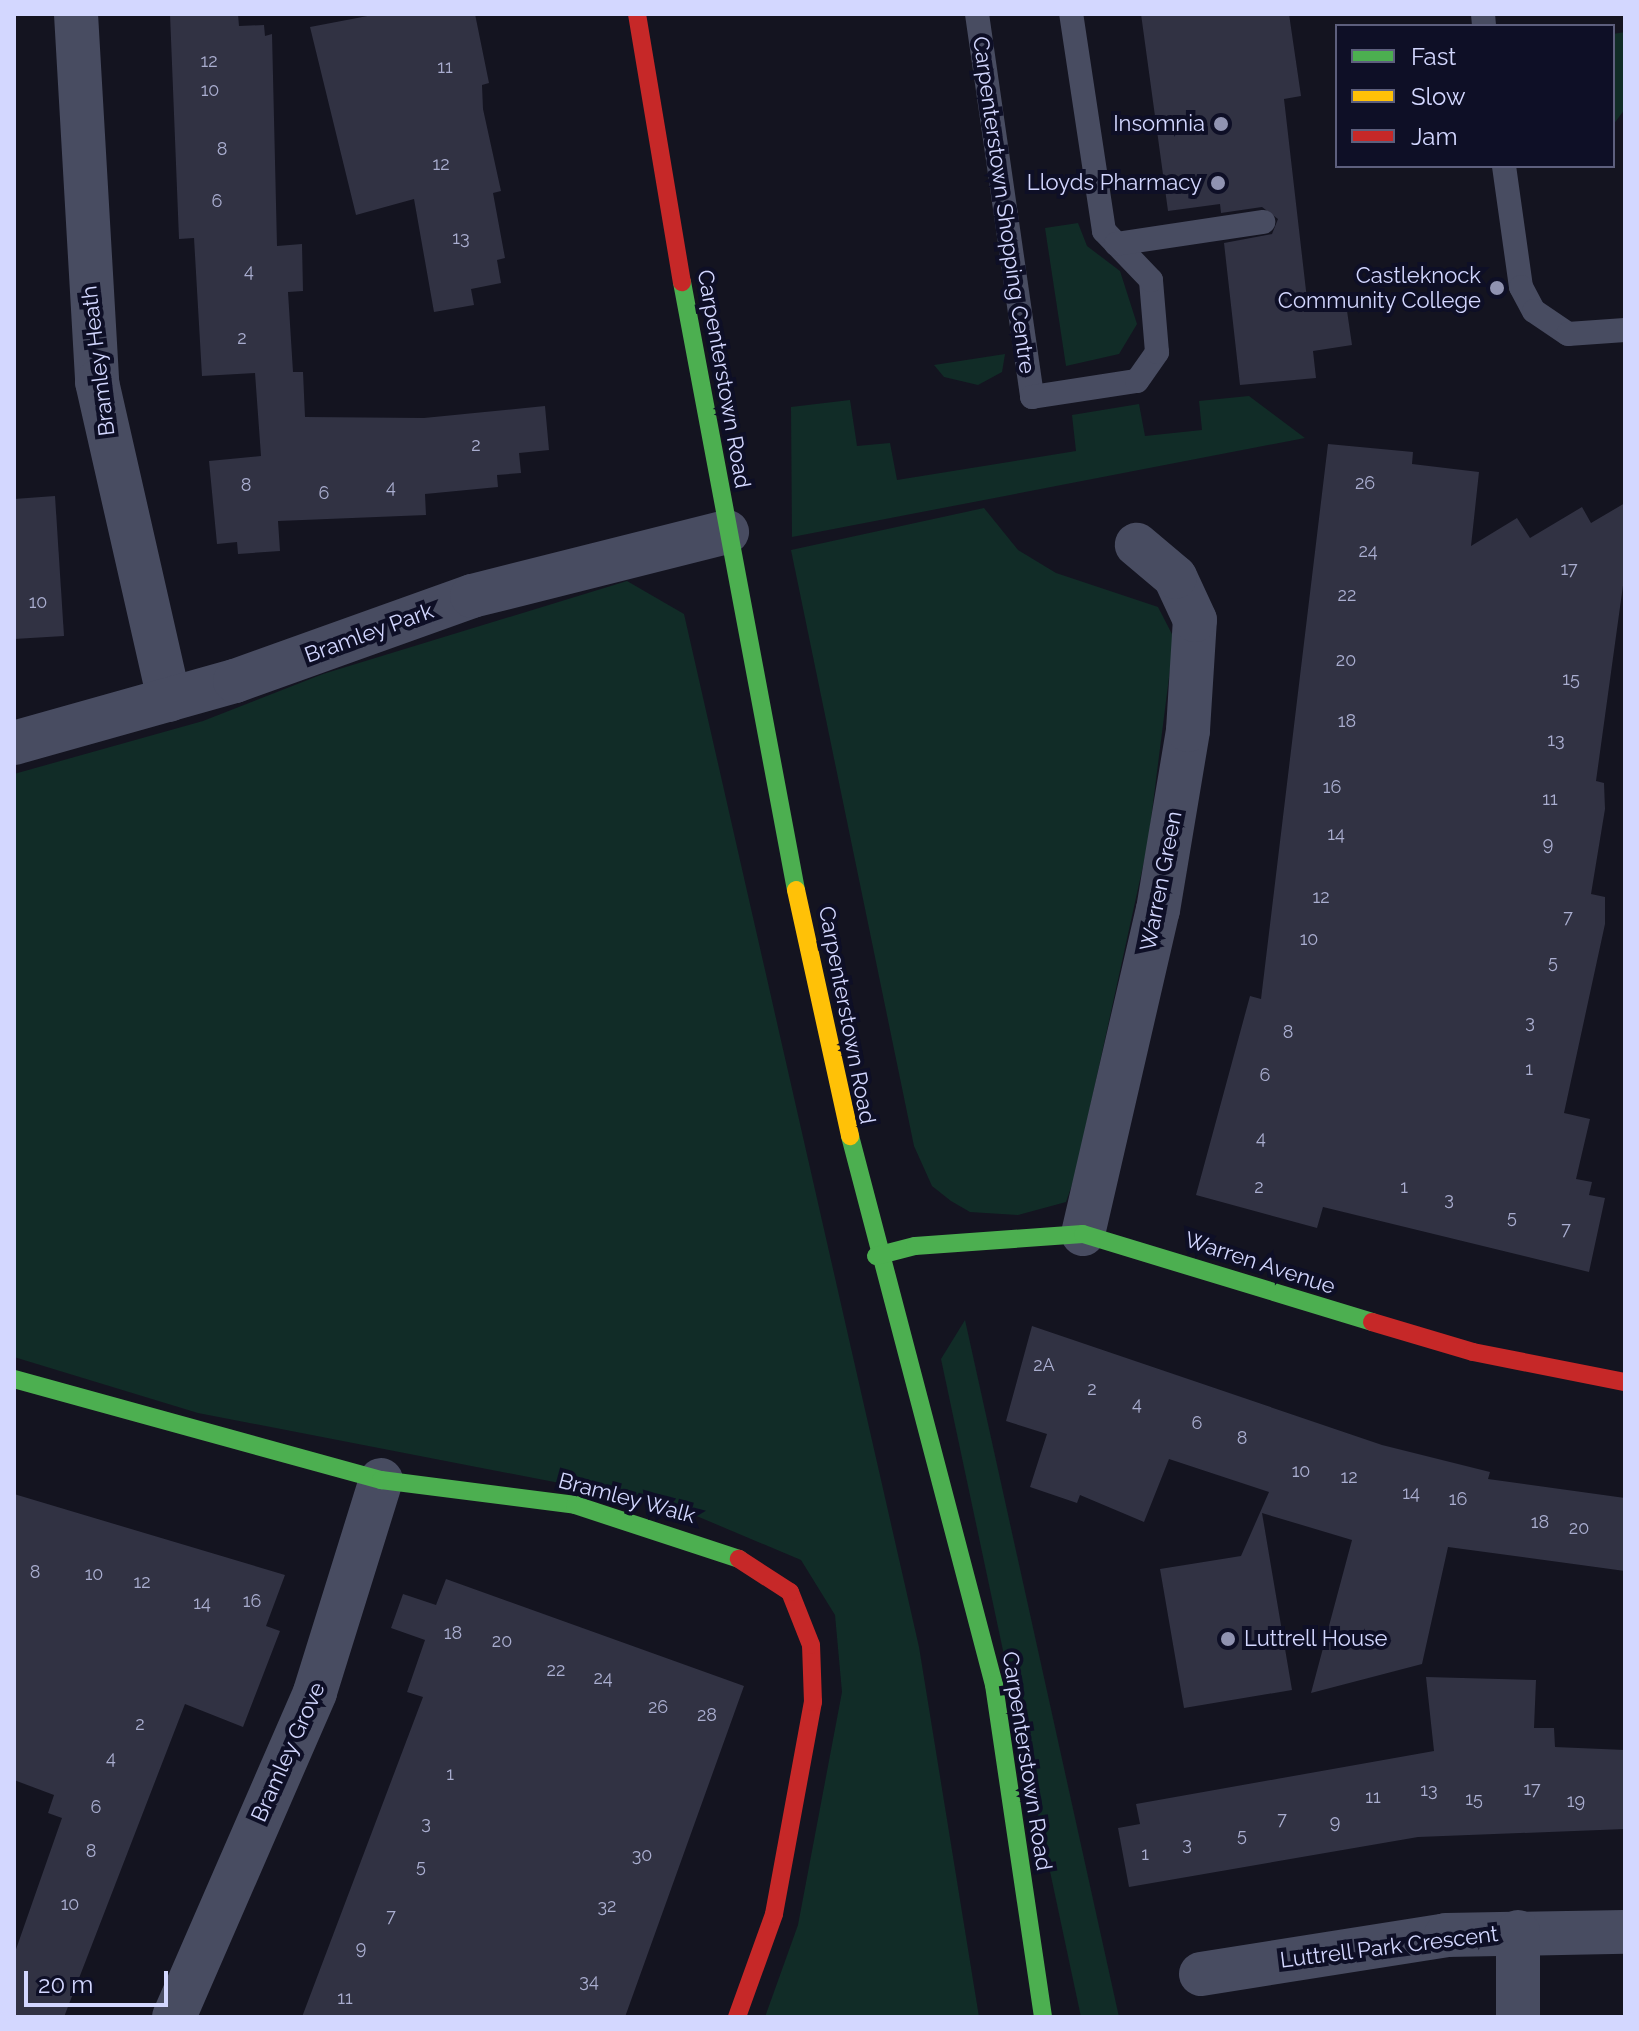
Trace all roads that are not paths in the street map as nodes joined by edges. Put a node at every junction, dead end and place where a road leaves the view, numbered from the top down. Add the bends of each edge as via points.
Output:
1 (76, 14) edge
2 (637, 14) edge
3 (977, 14) edge
4 (1071, 14) edge
5 (1504, 168) edge
6 (1263, 222) dead end
7 (1116, 244) junction
8 (1625, 330) edge
9 (727, 532) junction
10 (1137, 545) dead end
11 (169, 700) junction
12 (14, 743) edge
13 (1083, 1234) junction
14 (876, 1256) junction
15 (14, 1379) edge
16 (1625, 1382) edge
17 (381, 1480) junction
18 (1518, 1932) junction
19 (1625, 1932) edge
20 (1201, 1974) dead end
21 (174, 2017) edge
22 (737, 2017) edge
23 (1043, 2017) edge
24 (1518, 2017) edge

1 - 11 street, Bramley Heath via 97,382
2 - 9 street, Carpenterstown Road
3 - 7 lane, Carpenterstown Shopping Centre via 1032,397 1137,381 1150,369 1158,337 1151,280
4 - 7 lane via 1097,200
5 - 8 lane via 1521,287 1534,311 1568,334
6 - 7 lane
9 - 11 street, Bramley Park via 472,596
9 - 14 street, Carpenterstown Road via 823,1033
10 - 13 street, Warren Green via 1175,577 1195,620 1188,730 1158,910
11 - 12 street, Bramley Park
13 - 14 street, Warren Avenue via 915,1246
13 - 16 street, Warren Avenue via 1473,1352
14 - 23 street, Carpenterstown Road via 994,1685
15 - 17 street, Bramley Walk
17 - 21 street, Bramley Grove via 315,1692
17 - 22 street, Bramley Walk via 575,1505 740,1559 790,1592 811,1645 813,1702 774,1914
18 - 19 street, Luttrell Park Crescent
18 - 20 street, Luttrell Park Crescent via 1359,1946
18 - 24 street

